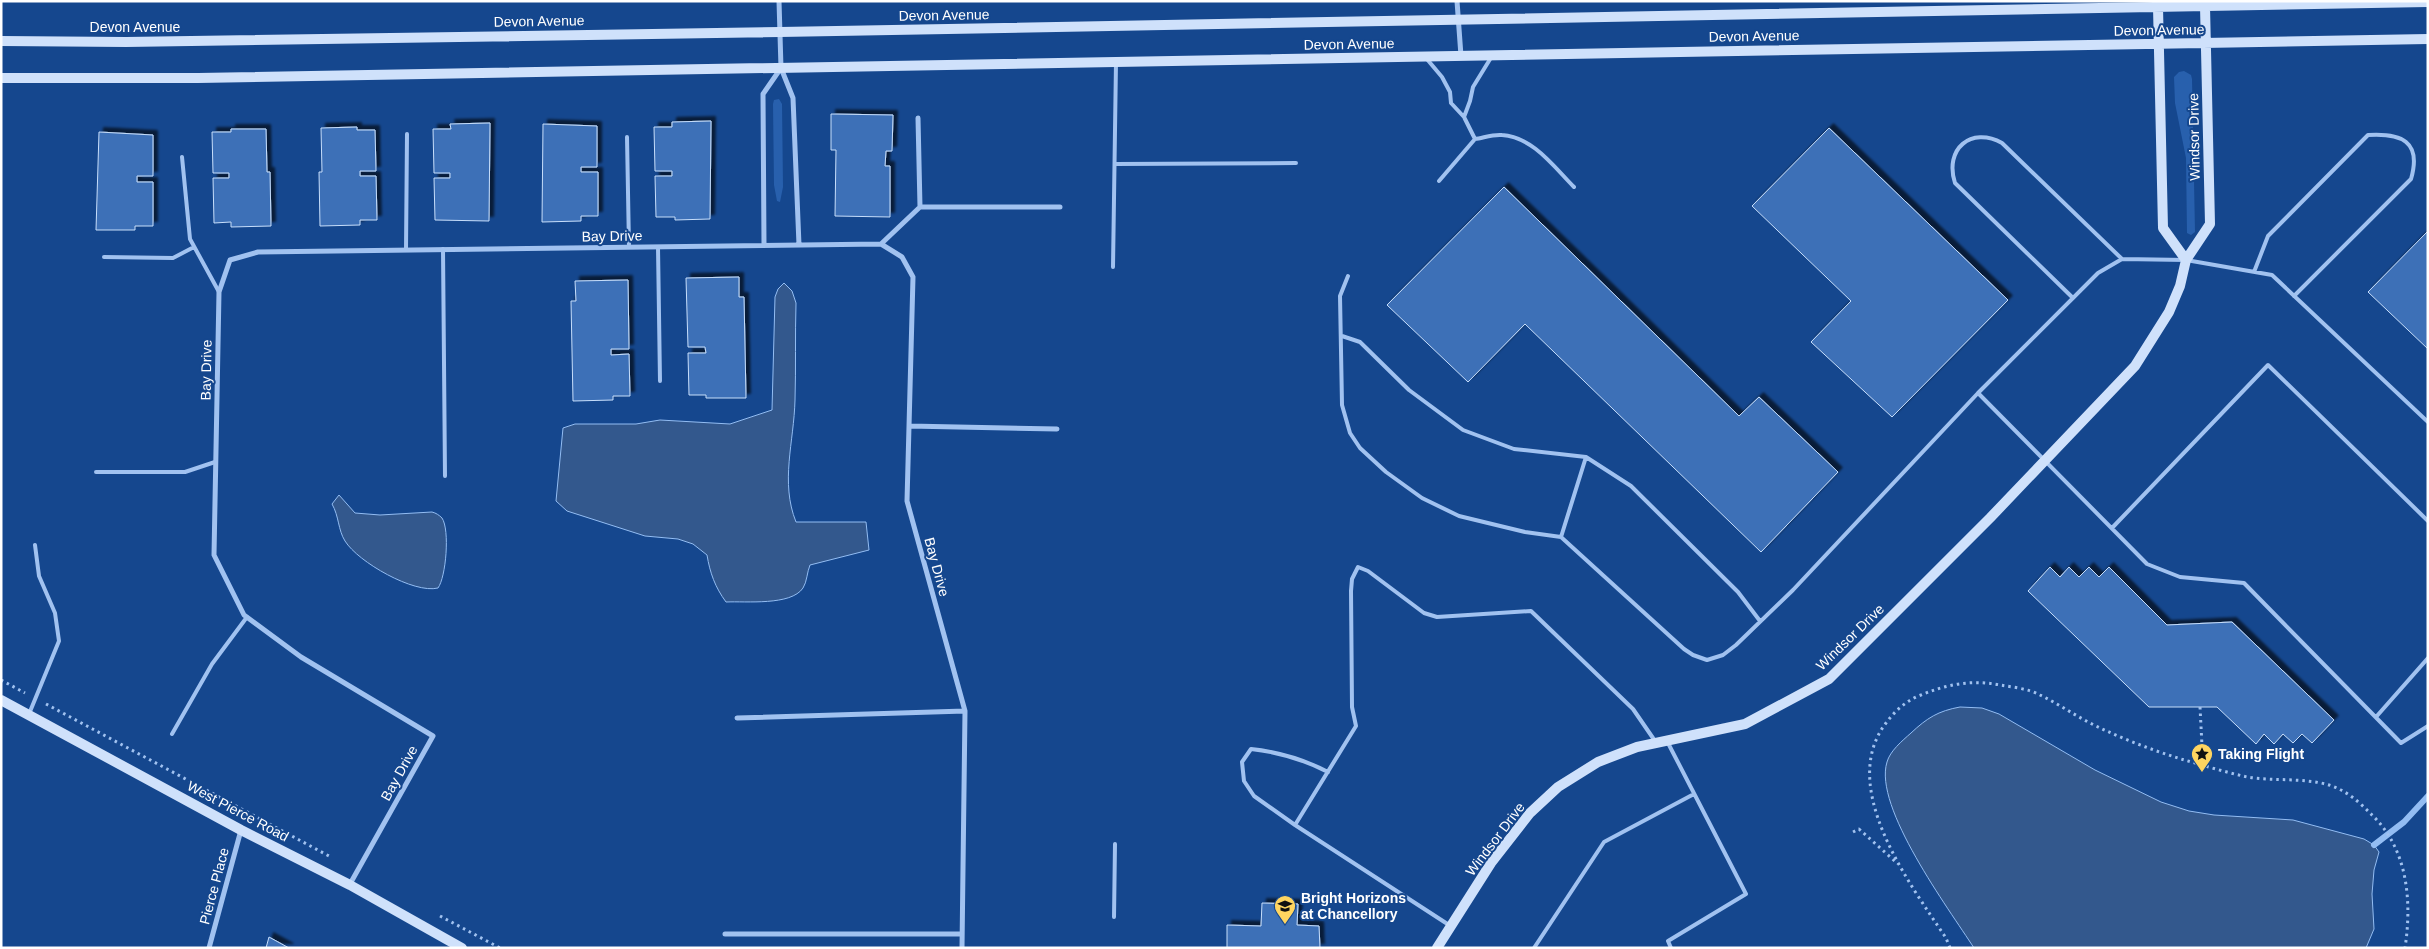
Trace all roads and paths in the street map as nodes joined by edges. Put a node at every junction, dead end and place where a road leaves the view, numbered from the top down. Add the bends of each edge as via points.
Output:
1 (780, 1) edge
2 (1457, 1) edge
3 (2428, 2) edge
4 (2205, 6) junction
5 (2158, 7) junction
6 (1459, 19) junction
7 (780, 32) junction
8 (2428, 39) edge
9 (1, 41) edge
10 (2206, 43) junction
11 (2159, 44) junction
12 (1493, 55) junction
13 (1425, 56) junction
14 (1461, 56) junction
15 (1116, 62) junction
16 (781, 68) junction
17 (1, 78) edge
18 (1464, 117) junction
19 (918, 118) dead end
20 (407, 134) dead end
21 (627, 137) dead end
22 (1475, 139) junction
23 (182, 157) dead end
24 (1296, 163) dead end
25 (1115, 164) junction
26 (1440, 181) dead end
27 (1574, 187) dead end
28 (920, 207) junction
29 (1060, 207) dead end
30 (881, 244) junction
31 (764, 245) junction
32 (799, 245) junction
33 (658, 246) junction
34 (194, 247) junction
35 (629, 247) junction
36 (443, 249) junction
37 (406, 250) junction
38 (104, 256) dead end
39 (2122, 258) junction
40 (2186, 260) junction
41 (1114, 267) dead end
42 (2254, 272) junction
43 (1348, 276) dead end
44 (218, 292) junction
45 (2294, 296) junction
46 (2073, 298) junction
47 (1342, 336) junction
48 (660, 381) dead end
49 (1978, 393) junction
50 (2428, 422) edge
51 (909, 426) junction
52 (1057, 429) dead end
53 (1586, 457) junction
54 (2046, 460) junction
55 (215, 462) junction
56 (96, 472) dead end
57 (445, 476) dead end
58 (2428, 521) edge
59 (2112, 528) junction
60 (1561, 537) junction
61 (35, 544) dead end
62 (247, 617) junction
63 (1760, 621) junction
64 (2428, 658) edge
65 (1, 680) edge
66 (36, 698) junction
67 (1, 700) edge
68 (2200, 707) dead end
69 (965, 710) junction
70 (29, 714) junction
71 (2376, 717) junction
72 (738, 718) dead end
73 (2428, 726) edge
74 (172, 734) dead end
75 (1667, 741) junction
76 (1656, 743) junction
77 (2203, 764) junction
78 (1328, 772) junction
79 (1694, 794) junction
80 (1295, 824) junction
81 (241, 830) junction
82 (1853, 832) dead end
83 (1115, 844) dead end
84 (333, 858) dead end
85 (1900, 866) junction
86 (350, 885) junction
87 (434, 913) dead end
88 (1114, 917) dead end
89 (1451, 926) junction
90 (725, 934) dead end
91 (962, 934) junction
92 (209, 948) edge
93 (462, 948) edge
94 (500, 948) edge
95 (962, 948) edge
96 (1437, 948) edge
97 (1534, 948) edge
98 (1671, 948) edge
99 (1950, 948) edge
100 (2405, 948) edge

1 - 7 street
2 - 6 street
3 - 4 main road, Devon Avenue
4 - 5 main road, Devon Avenue
4 - 10 main road, Windsor Drive
5 - 6 main road, Devon Avenue
5 - 11 main road
6 - 7 main road, Devon Avenue
6 - 14 street
7 - 9 main road, Devon Avenue
7 - 16 street
8 - 10 main road, Devon Avenue
10 - 11 main road, Devon Avenue
10 - 40 main road, Windsor Drive via 2210,224
11 - 12 main road, Devon Avenue
11 - 40 main road via 2163,228
12 - 14 main road, Devon Avenue
12 - 18 lane via 1472,87
13 - 14 main road, Devon Avenue
13 - 15 main road, Devon Avenue
13 - 18 lane via 1442,77 1451,102
15 - 16 main road, Devon Avenue
15 - 25 lane
16 - 17 main road, Devon Avenue via 198,78
16 - 31 street via 763,94
16 - 32 street via 794,98
18 - 22 lane
19 - 28 street
20 - 37 lane
21 - 35 lane
22 - 26 lane
22 - 27 lane via 1502,135 1520,140 1536,149
23 - 34 lane via 190,239
24 - 25 lane
25 - 41 lane
28 - 29 street
28 - 30 street
30 - 32 street, Bay Drive
30 - 51 street, Bay Drive via 902,257 913,277
31 - 32 street, Bay Drive
31 - 33 street, Bay Drive
33 - 35 street, Bay Drive
33 - 48 lane
34 - 38 lane via 172,258
34 - 44 lane
35 - 36 street, Bay Drive
36 - 37 street, Bay Drive
36 - 57 lane
37 - 44 street, Bay Drive via 258,252 230,260
39 - 40 lane
39 - 46 lane via 2098,273
39 - 46 lane via 2002,142 1982,136 1962,144 1952,162 1955,182
40 - 42 lane
40 - 54 main road, Windsor Drive via 2169,312 2135,366
42 - 45 lane via 2272,275
42 - 45 lane via 2268,236 2368,135 2390,134 2406,140 2414,166 2410,179
43 - 47 lane via 1340,296
44 - 55 street, Bay Drive
45 - 50 lane
46 - 49 lane
47 - 53 lane via 1360,342 1409,390 1463,430 1514,449
47 - 60 lane via 1342,405 1350,433 1360,448 1386,472 1422,498 1459,516 1524,532
49 - 54 lane
49 - 63 lane
51 - 52 street
51 - 69 street, Bay Drive via 907,500
53 - 60 lane
53 - 63 lane via 1631,486 1738,592
54 - 59 lane
54 - 75 main road, Windsor Drive via 1829,678 1745,724
55 - 56 lane via 186,472
55 - 62 street, Bay Drive via 214,555
58 - 59 lane via 2268,365
59 - 71 lane via 2147,564 2180,577 2244,582
60 - 63 lane via 1693,655 1707,660 1723,655
61 - 66 lane via 39,576 55,612 59,640
62 - 74 lane via 212,664
62 - 86 street, Bay Drive via 301,657 433,736
64 - 71 lane
65 - 66 path
66 - 70 lane
66 - 84 path
67 - 70 main road, West Pierce Road
68 - 77 path
69 - 72 street
69 - 91 street, Bay Drive
70 - 81 main road, West Pierce Road
71 - 73 lane via 2401,742
75 - 76 main road, Windsor Drive
75 - 79 lane
76 - 78 lane via 1634,709 1531,611 1437,617 1424,613 1358,567 1351,591 1352,707 1356,726
76 - 89 main road, Windsor Drive via 1598,762 1558,786 1530,813 1502,848
77 - 85 path via 2140,745 2095,726 2038,694 1976,681 1929,692 1907,702 1892,714 1874,744 1870,762 1873,800 1879,822
77 - 100 path via 2247,776 2322,782 2341,790 2375,818 2396,846 2408,897
78 - 80 lane
78 - 80 lane via 1310,762 1274,751 1251,749 1242,762 1244,780 1254,796
79 - 97 lane via 1604,842
79 - 98 lane via 1746,894 1668,941
80 - 89 lane
81 - 86 main road, West Pierce Road
81 - 92 street, Pierce Place
82 - 85 path via 1859,828
83 - 88 lane
85 - 99 path
86 - 93 main road, West Pierce Road
87 - 94 path
89 - 96 main road, Windsor Drive
90 - 91 street
91 - 95 street, Bay Drive

